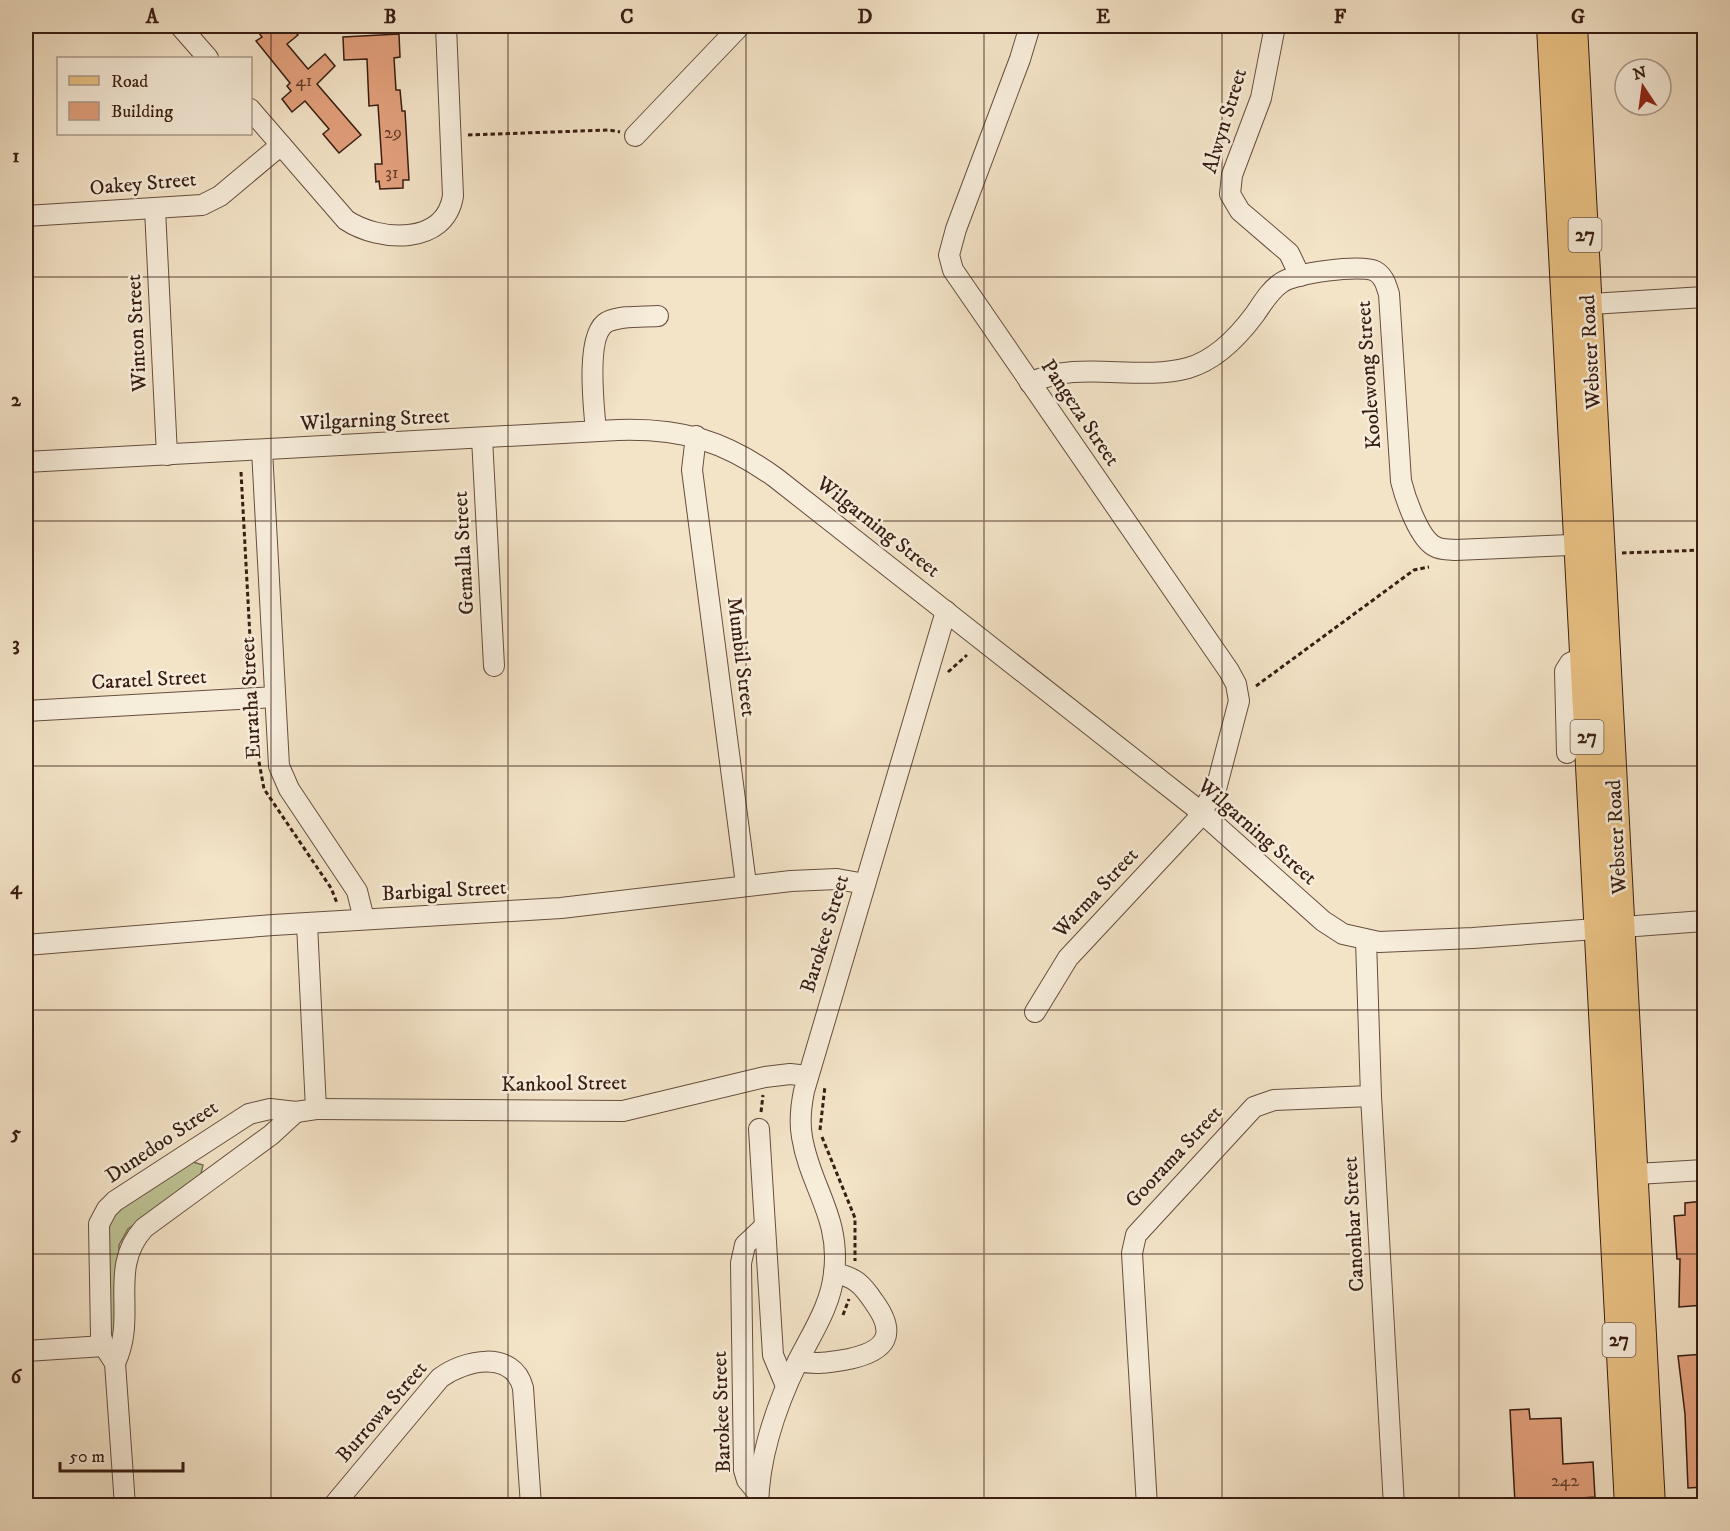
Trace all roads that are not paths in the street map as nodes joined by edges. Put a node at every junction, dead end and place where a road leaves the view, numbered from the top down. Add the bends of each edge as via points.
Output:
1 (180, 26) edge
2 (446, 26) edge
3 (740, 26) edge
4 (1030, 26) edge
5 (1275, 26) edge
6 (1550, 26) edge
7 (1574, 26) edge
8 (207, 57) edge
9 (252, 111) edge
10 (635, 136) road end
11 (281, 145) junction
12 (155, 209) junction
13 (26, 216) edge
14 (1300, 276) junction
15 (1704, 297) edge
16 (1576, 305) junction
17 (658, 316) dead end
18 (1030, 383) junction
19 (596, 431) junction
20 (696, 436) junction
21 (482, 438) junction
22 (262, 450) junction
23 (167, 455) junction
24 (26, 462) edge
25 (1592, 547) junction
26 (945, 611) junction
27 (1583, 657) junction
28 (494, 666) dead end
29 (275, 697) junction
30 (26, 711) edge
31 (1567, 753) dead end
32 (1201, 813) junction
33 (746, 884) junction
34 (865, 884) junction
35 (364, 920) junction
36 (1704, 921) edge
37 (307, 924) junction
38 (1609, 928) junction
39 (1366, 940) junction
40 (26, 945) edge
41 (1035, 1012) dead end
42 (817, 1077) junction
43 (1371, 1095) junction
44 (316, 1108) junction
45 (296, 1112) junction
46 (759, 1129) road end
47 (1704, 1170) edge
48 (1622, 1175) junction
49 (765, 1227) junction
50 (834, 1274) junction
51 (104, 1346) junction
52 (26, 1351) edge
53 (798, 1361) junction
54 (115, 1363) junction
55 (786, 1386) junction
56 (758, 1499) edge
57 (125, 1506) edge
58 (333, 1506) edge
59 (531, 1506) edge
60 (1147, 1506) edge
61 (1394, 1506) edge
62 (1628, 1506) edge
63 (1652, 1506) edge

1 - 8 street
2 - 11 street via 453,196 448,214 434,228 399,235 366,231 346,220
3 - 10 street
4 - 18 street, Pangeza Street via 949,255 953,270
5 - 14 street, Alwyn Street via 1261,98 1230,189 1240,211 1293,258
6 - 16 main road, Webster Road / 27
7 - 16 main road, Webster Road / 27
9 - 11 street
11 - 12 street, Oakey Street via 211,202
12 - 13 street, Oakey Street
12 - 23 street, Winton Street
14 - 18 street, Koolewong Street via 1279,284 1237,337 1199,364 1158,372 1075,370
14 - 25 street, Koolewong Street via 1368,269 1383,279 1390,302 1401,481 1406,501 1428,542 1455,550
15 - 16 street
16 - 25 main road, Webster Road / 27
17 - 19 street via 614,320 596,333
18 - 32 street, Pangeza Street via 1236,684 1238,709 1222,774
19 - 20 street, Wilgarning Street via 658,430
19 - 21 street, Wilgarning Street
20 - 26 street, Wilgarning Street via 758,465
20 - 33 street, Mumbil Street via 692,470
21 - 22 street, Wilgarning Street
21 - 28 street, Gemalla Street
22 - 23 street, Wilgarning Street
22 - 29 street, Euratha Street
23 - 24 street, Wilgarning Street
25 - 27 main road, Webster Road / 27
25 - 38 main road, Webster Road / 27
26 - 32 street, Wilgarning Street
26 - 34 street, Barokee Street
27 - 31 street via 1569,664 1565,671
27 - 38 main road, Webster Road / 27
29 - 30 street, Caratel Street
29 - 35 street, Euratha Street via 281,775 357,891
32 - 39 street, Wilgarning Street via 1323,921 1343,934
32 - 41 street, Warma Street via 1068,958
33 - 34 street, Barbigal Street via 837,879
33 - 35 street, Barbigal Street via 593,905
34 - 42 street, Barokee Street
35 - 37 street, Barbigal Street
36 - 38 street, Wilgarning Street
37 - 40 street, Barbigal Street
37 - 44 street
38 - 39 street, Wilgarning Street via 1473,938
38 - 48 main road, Webster Road / 27
39 - 43 street, Canonbar Street
42 - 44 street, Kankool Street via 765,1077 622,1111
42 - 50 street, Barokee Street via 802,1104 802,1138 831,1220
43 - 60 street, Goorama Street via 1260,1103 1136,1235 1132,1253
43 - 61 street, Canonbar Street
44 - 45 street, Dunedoo Street
45 - 51 street, Dunedoo Street via 260,1110 236,1121 107,1209 99,1224 98,1241
45 - 54 street, Dunedoo Street via 135,1238 126,1262 125,1337
46 - 49 street
47 - 48 street
48 - 62 main road, Webster Road / 27
48 - 63 main road, Webster Road / 27
49 - 55 street via 773,1355
49 - 56 street, Barokee Street via 746,1245 741,1263 744,1470
50 - 53 street, Barokee Street via 828,1299
50 - 53 street via 854,1278 863,1287 883,1316 885,1339 878,1349 866,1355 819,1364
51 - 52 street
51 - 54 street, Dunedoo Street
53 - 55 street, Barokee Street
54 - 57 street, Dunedoo Street
55 - 56 street, Barokee Street via 767,1441
58 - 59 street, Burrowa Street via 440,1378 467,1364 499,1362 518,1373 523,1388

